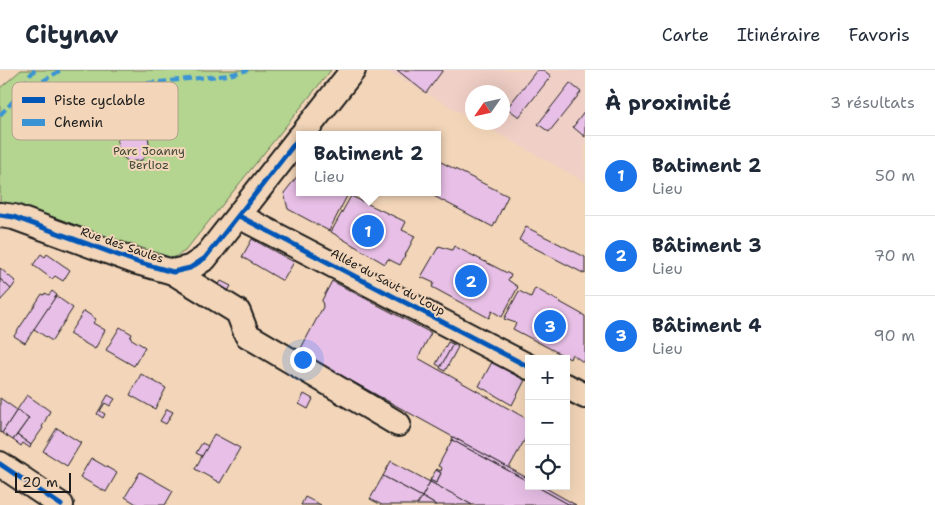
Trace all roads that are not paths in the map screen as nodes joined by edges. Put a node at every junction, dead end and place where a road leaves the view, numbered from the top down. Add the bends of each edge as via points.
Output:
1 (353, 70) edge
2 (305, 131) edge
3 (296, 142) edge
4 (0, 215) edge
5 (239, 216) junction
6 (173, 272) junction
7 (525, 365) edge
8 (570, 388) edge
9 (585, 396) edge
10 (398, 424) dead end
11 (0, 464) edge
12 (61, 505) edge

1 - 2 street
3 - 5 street, Rue des Saules
4 - 6 street, Rue des Saules
5 - 6 street, Rue des Saules via 205,258 190,268
5 - 7 street, Allée du Saut du Loup
6 - 10 street via 238,312 247,336
8 - 9 street
11 - 12 street

